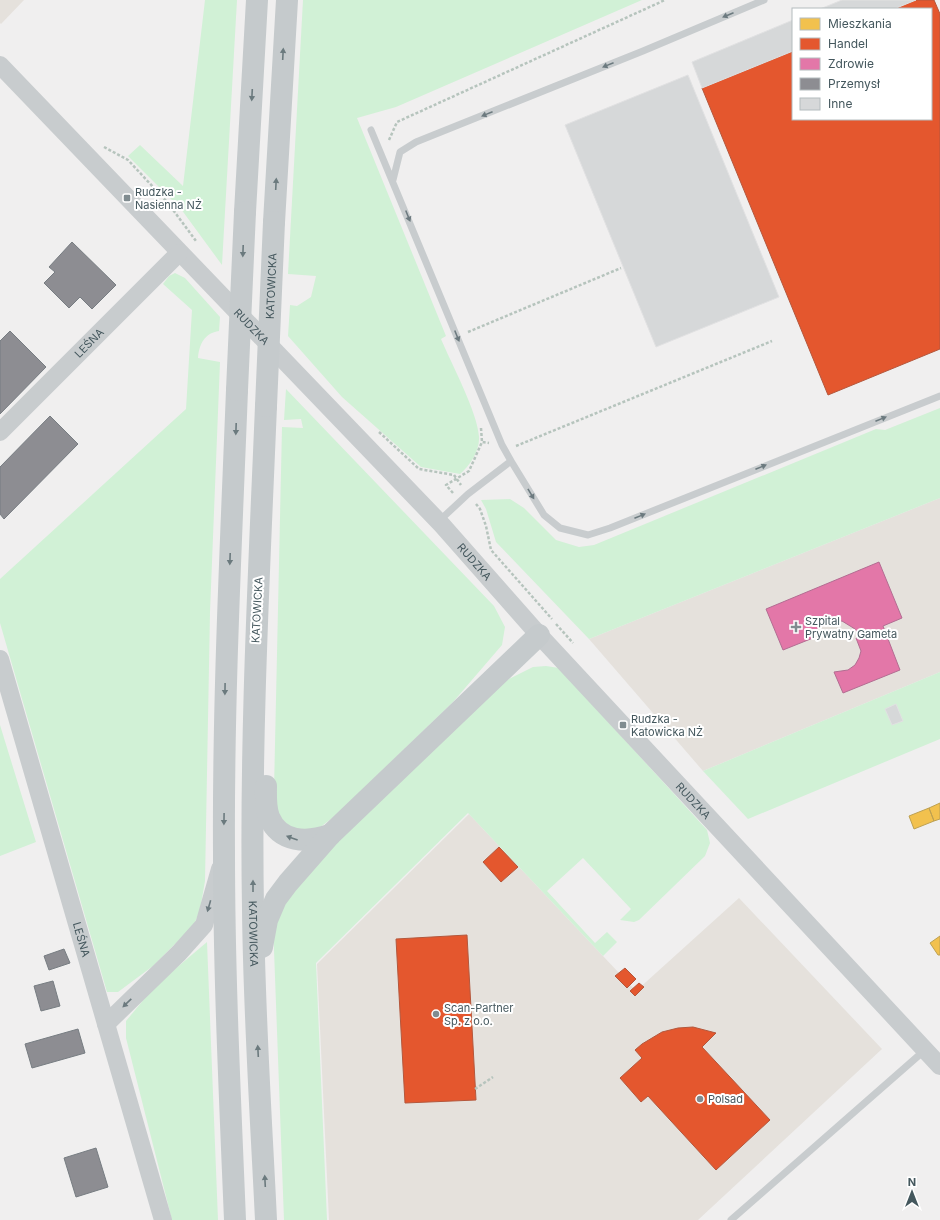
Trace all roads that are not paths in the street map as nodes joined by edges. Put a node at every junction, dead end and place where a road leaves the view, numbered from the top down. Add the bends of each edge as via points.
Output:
1 (257, 0) edge
2 (287, 0) edge
3 (764, 0) edge
4 (0, 65) edge
5 (371, 130) dead end
6 (393, 180) junction
7 (179, 253) junction
8 (940, 396) edge
9 (0, 432) edge
10 (511, 461) junction
11 (263, 478) junction
12 (438, 522) junction
13 (539, 635) junction
14 (0, 659) edge
15 (330, 835) junction
16 (224, 855) junction
17 (255, 981) junction
18 (106, 1024) junction
19 (925, 1050) junction
20 (940, 1066) edge
21 (163, 1220) edge
22 (235, 1220) edge
23 (266, 1220) edge
24 (731, 1220) edge

1 -> 16 main road, bridge via 245,212 225,687
11 -> 2 main road, KATOWICKA, bridge
3 -> 6 lane via 637,54 416,142 400,152
4 - 7 street, RUDZKA
5 - 6 lane
6 -> 10 lane via 502,445
7 - 9 street, LEŚNA
7 - 12 street, RUDZKA
10 -> 8 lane via 544,515 560,528 588,535
10 - 12 lane
15 -> 11 main road via 312,841 290,839 268,816 266,805 269,582
17 -> 11 main road, KATOWICKA via 255,658
12 - 13 street, RUDZKA
13 - 15 main road
13 - 19 street, RUDZKA
14 - 18 street, LEŚNA
15 - 17 main road via 276,900 267,920
16 -> 18 street via 204,925
16 - 22 main road
23 -> 17 main road, KATOWICKA
18 - 21 street, LEŚNA
19 - 20 street, RUDZKA
19 - 24 lane

